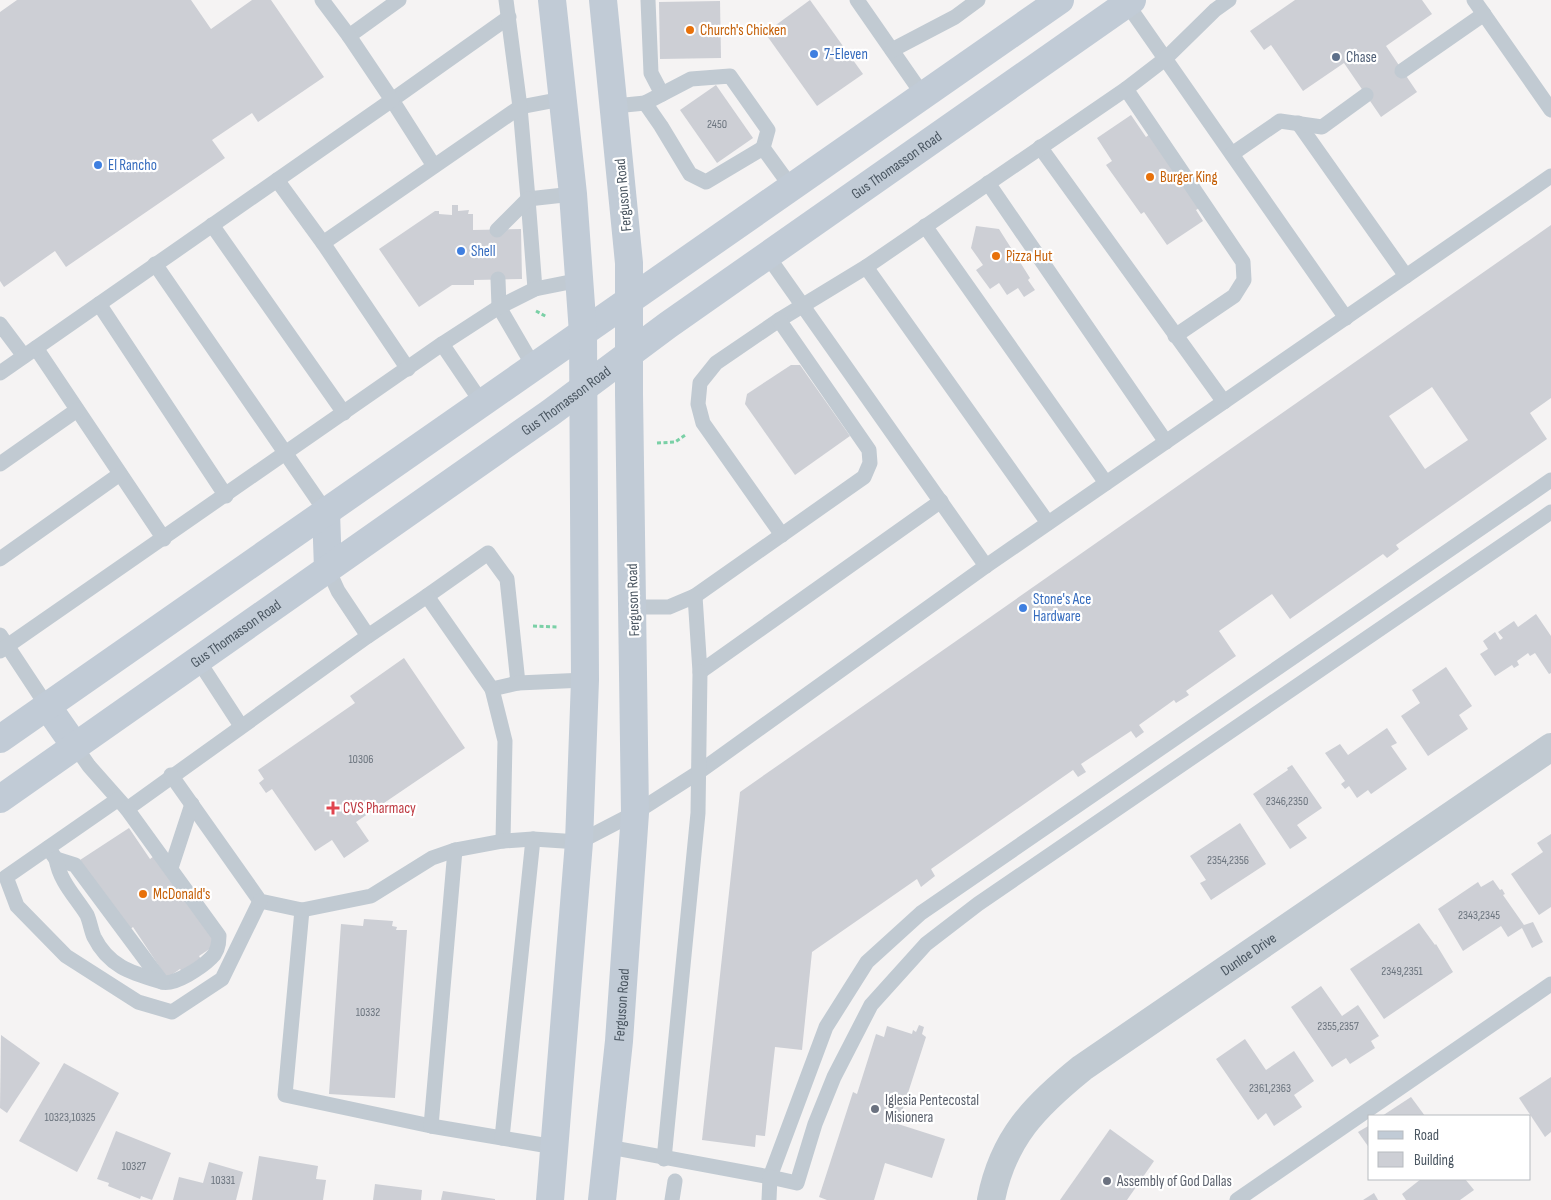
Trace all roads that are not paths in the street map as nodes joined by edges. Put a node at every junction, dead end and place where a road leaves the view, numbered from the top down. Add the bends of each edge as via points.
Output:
1 (322, 0) edge
2 (399, 0) edge
3 (506, 0) edge
4 (552, 0) edge
5 (603, 0) edge
6 (648, 0) edge
7 (856, 0) edge
8 (978, 0) edge
9 (1060, 0) edge
10 (1229, 0) edge
11 (1474, 0) edge
12 (1128, 1) edge
13 (1484, 14) junction
14 (509, 16) junction
15 (349, 36) junction
16 (892, 50) junction
17 (1165, 59) junction
18 (1402, 71) dead end
19 (1126, 89) junction
20 (662, 94) junction
21 (923, 95) junction
22 (1366, 95) dead end
23 (562, 99) junction
24 (392, 100) junction
25 (645, 104) junction
26 (615, 106) junction
27 (520, 107) junction
28 (1551, 110) edge
29 (1298, 123) junction
30 (1040, 147) junction
31 (763, 148) junction
32 (1232, 154) junction
33 (434, 166) junction
34 (1551, 176) edge
35 (276, 180) junction
36 (988, 183) junction
37 (792, 188) junction
38 (573, 194) junction
39 (528, 200) junction
40 (212, 225) junction
41 (925, 226) junction
42 (497, 230) dead end
43 (323, 243) junction
44 (767, 255) junction
45 (155, 264) junction
46 (866, 267) junction
47 (1406, 276) junction
48 (498, 279) dead end
49 (580, 280) junction
50 (536, 289) junction
51 (630, 301) junction
52 (99, 304) junction
53 (804, 305) junction
54 (499, 307) junction
55 (1346, 318) junction
56 (779, 320) junction
57 (0, 324) edge
58 (583, 333) junction
59 (1175, 336) junction
60 (442, 344) junction
61 (30, 352) junction
62 (630, 352) junction
63 (534, 367) junction
64 (408, 369) junction
65 (0, 373) edge
66 (584, 388) junction
67 (1224, 402) junction
68 (482, 403) junction
69 (77, 410) junction
70 (344, 414) junction
71 (1166, 442) junction
72 (287, 454) junction
73 (0, 464) edge
74 (120, 474) junction
75 (1551, 480) edge
76 (1106, 483) junction
77 (226, 496) junction
78 (941, 501) junction
79 (326, 512) junction
80 (1551, 512) edge
81 (1048, 523) junction
82 (782, 535) junction
83 (164, 538) junction
84 (0, 559) edge
85 (986, 566) junction
86 (328, 569) junction
87 (426, 596) junction
88 (695, 596) junction
89 (634, 607) junction
90 (368, 636) junction
91 (2, 644) edge
92 (198, 660) junction
93 (700, 672) junction
94 (586, 680) junction
95 (518, 683) junction
96 (492, 689) junction
97 (47, 706) junction
98 (241, 726) junction
99 (0, 739) edge
100 (75, 746) junction
101 (1551, 747) edge
102 (700, 772) junction
103 (171, 775) junction
104 (0, 799) edge
105 (122, 804) junction
106 (192, 804) junction
107 (635, 813) junction
108 (533, 839) junction
109 (503, 841) junction
110 (579, 842) junction
111 (455, 850) junction
112 (52, 853) junction
113 (171, 868) junction
114 (260, 901) junction
115 (105, 905) junction
116 (302, 910) junction
117 (88, 917) junction
118 (162, 982) junction
119 (1551, 984) edge
120 (431, 1126) junction
121 (502, 1138) junction
122 (555, 1147) junction
123 (609, 1147) junction
124 (664, 1158) junction
125 (770, 1177) junction
126 (675, 1181) dead end
127 (550, 1200) edge
128 (602, 1200) edge
129 (672, 1200) edge
130 (769, 1200) edge
131 (991, 1200) edge
132 (1237, 1200) edge

1 - 15 lane
2 - 15 lane
3 - 14 lane
4 - 23 main road
5 - 26 main road, Ferguson Road
6 - 20 lane via 651,73
7 - 16 lane
8 - 16 lane
9 - 21 main road
10 - 17 lane
11 - 13 lane
12 - 17 lane
12 - 44 main road, Gus Thomasson Road
13 - 18 lane
13 - 28 lane
14 - 24 lane
14 - 27 lane
15 - 24 lane
16 - 21 lane
17 - 19 lane
17 - 32 lane
19 - 30 lane
19 - 59 lane via 1243,262 1244,280 1234,296
20 - 25 lane
20 - 31 lane via 691,79 730,76 768,130
21 - 37 main road
22 - 29 lane via 1322,127
23 - 27 lane
23 - 38 main road
24 - 33 lane
24 - 35 lane
25 - 26 lane
25 - 31 lane via 690,174 706,182
26 - 51 main road, Ferguson Road
27 - 33 lane
27 - 39 lane
29 - 32 lane via 1280,121
29 - 47 lane
30 - 36 lane
30 - 59 lane
31 - 37 lane
32 - 55 lane
33 - 43 lane
34 - 47 lane
35 - 40 lane
35 - 43 lane
36 - 41 lane
36 - 71 lane
37 - 51 main road
38 - 39 lane
38 - 49 main road
39 - 42 lane
39 - 50 lane
40 - 45 lane
40 - 70 lane
41 - 46 lane
41 - 76 lane
43 - 64 lane
44 - 53 lane
44 - 62 main road, Gus Thomasson Road
45 - 52 lane
45 - 72 lane
46 - 53 lane
46 - 81 lane
47 - 55 lane
48 - 54 lane
49 - 50 lane
49 - 58 main road
50 - 54 lane
51 - 58 main road
51 - 62 main road, Ferguson Road
52 - 61 lane
52 - 77 lane
53 - 56 lane
53 - 78 lane
54 - 60 lane
54 - 63 lane
55 - 67 lane
56 - 82 lane via 716,363 700,383 698,404 703,423
56 - 82 lane via 869,450 870,463 864,477
57 - 61 lane
58 - 63 main road
58 - 66 main road
59 - 67 lane
60 - 64 lane
60 - 68 lane
61 - 65 lane
61 - 69 lane
62 - 66 main road, Gus Thomasson Road
62 - 89 main road, Ferguson Road
63 - 68 main road
64 - 70 lane
66 - 86 main road, Gus Thomasson Road
66 - 94 main road
67 - 71 lane
68 - 79 main road
69 - 73 lane
69 - 74 lane
70 - 72 lane
71 - 76 lane
72 - 77 lane
72 - 79 lane
74 - 83 lane
74 - 84 lane
75 - 125 lane via 920,913 867,962 826,1027
76 - 81 lane
77 - 83 lane
78 - 85 lane
78 - 93 lane
79 - 86 main road
79 - 97 main road
80 - 125 lane via 978,904 926,944 871,1005 834,1078 815,1124 797,1183
81 - 85 lane
82 - 88 lane
83 - 91 lane
85 - 102 lane
86 - 90 lane via 338,591
86 - 92 main road, Gus Thomasson Road
87 - 90 lane
87 - 95 lane via 488,553 507,579
87 - 96 lane
88 - 89 lane via 669,607
88 - 93 lane
89 - 107 main road, Ferguson Road
90 - 98 lane
91 - 97 lane
92 - 98 lane
92 - 100 main road, Gus Thomasson Road
93 - 102 lane
94 - 95 lane
94 - 110 main road
95 - 96 lane
96 - 109 lane via 505,740
97 - 99 main road
97 - 100 main road
98 - 103 lane
100 - 104 main road, Gus Thomasson Road
100 - 105 lane
101 - 131 street, Dunloe Drive via 1044,1098 1012,1140 995,1181
102 - 107 lane
102 - 124 lane
103 - 105 lane
103 - 106 lane
105 - 112 lane
105 - 113 lane
106 - 113 lane
106 - 114 lane
107 - 110 lane
107 - 123 main road, Ferguson Road
108 - 109 lane
108 - 110 lane
108 - 121 lane
109 - 111 lane
110 - 122 main road
111 - 116 lane via 432,858 371,896
111 - 120 lane
112 - 114 lane via 6,877 17,906 66,956 138,1002 172,1012 222,979
112 - 115 lane via 75,865
112 - 117 lane via 59,875
113 - 118 lane via 219,936 212,958 180,979
114 - 116 lane
115 - 117 lane
115 - 118 lane
116 - 120 lane via 285,1095
117 - 118 lane via 94,937 110,959 127,972
119 - 132 lane
120 - 121 lane
121 - 122 lane
122 - 127 main road
123 - 124 lane
123 - 128 main road, Ferguson Road
124 - 125 lane
125 - 130 lane
126 - 129 lane

